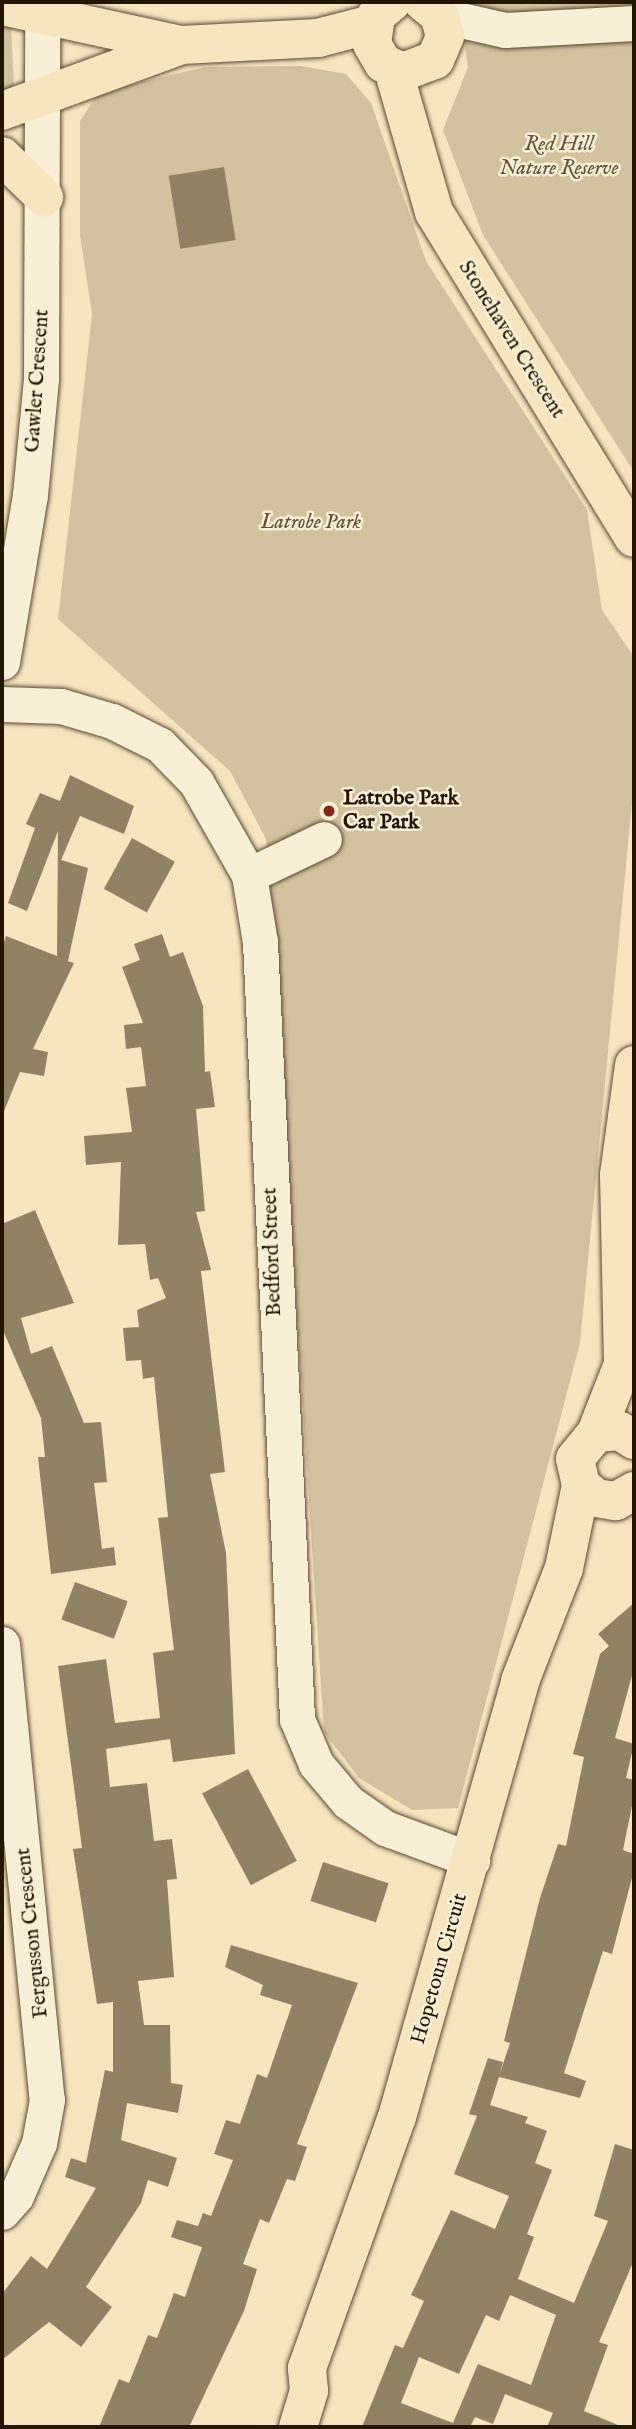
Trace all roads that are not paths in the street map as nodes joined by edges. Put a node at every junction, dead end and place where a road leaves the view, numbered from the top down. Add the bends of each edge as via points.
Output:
1 (2, 6) edge
2 (430, 6) edge
3 (42, 10) edge
4 (634, 23) edge
5 (386, 25) edge
6 (505, 30) junction
7 (181, 46) junction
8 (437, 57) junction
9 (44, 97) junction
10 (2, 111) edge
11 (415, 130) junction
12 (2, 156) edge
13 (44, 197) junction
14 (14, 523) edge
15 (634, 538) edge
16 (2, 662) edge
17 (2, 704) edge
18 (324, 839) dead end
19 (249, 875) junction
20 (634, 1065) edge
21 (620, 1437) edge
22 (581, 1485) junction
23 (628, 1497) edge
24 (564, 1568) junction
25 (2, 1644) edge
26 (472, 1860) junction
27 (2, 2212) edge
28 (307, 2368) junction
29 (275, 2427) edge
30 (298, 2427) edge

1 - 3 main road
2 - 6 street
2 - 8 main road, Stonehaven Crescent via 445,36
3 - 7 main road
3 - 9 street, Gawler Crescent
4 - 6 street
5 - 7 main road via 318,38
5 - 8 main road via 415,71
5 - 11 main road, Stonehaven Crescent
6 - 8 street
7 - 9 main road
8 - 11 main road, Stonehaven Crescent
9 - 10 main road
9 - 13 street, Gawler Crescent
11 - 15 main road, Stonehaven Crescent via 434,212
12 - 13 main road
13 - 14 street, Gawler Crescent via 41,378
14 - 16 street, Gawler Crescent
17 - 19 street, Bedford Street via 61,706 112,721 160,745 197,782
18 - 19 street
19 - 26 street, Bedford Street via 260,942 297,1719 316,1764 348,1802 385,1828
20 - 21 main road via 619,1175
21 - 22 main road, Hopetoun Circuit via 575,1459
22 - 23 main road via 596,1498
22 - 24 main road, Hopetoun Circuit
23 - 24 main road, Hopetoun Circuit
24 - 26 main road, Hopetoun Circuit via 520,1681
25 - 27 street, Fergusson Crescent via 47,2100 39,2143 16,2196
26 - 28 main road, Hopetoun Circuit via 397,2117
28 - 29 main road, Hopetoun Circuit via 290,2381
28 - 30 main road, Hopetoun Circuit via 309,2391

